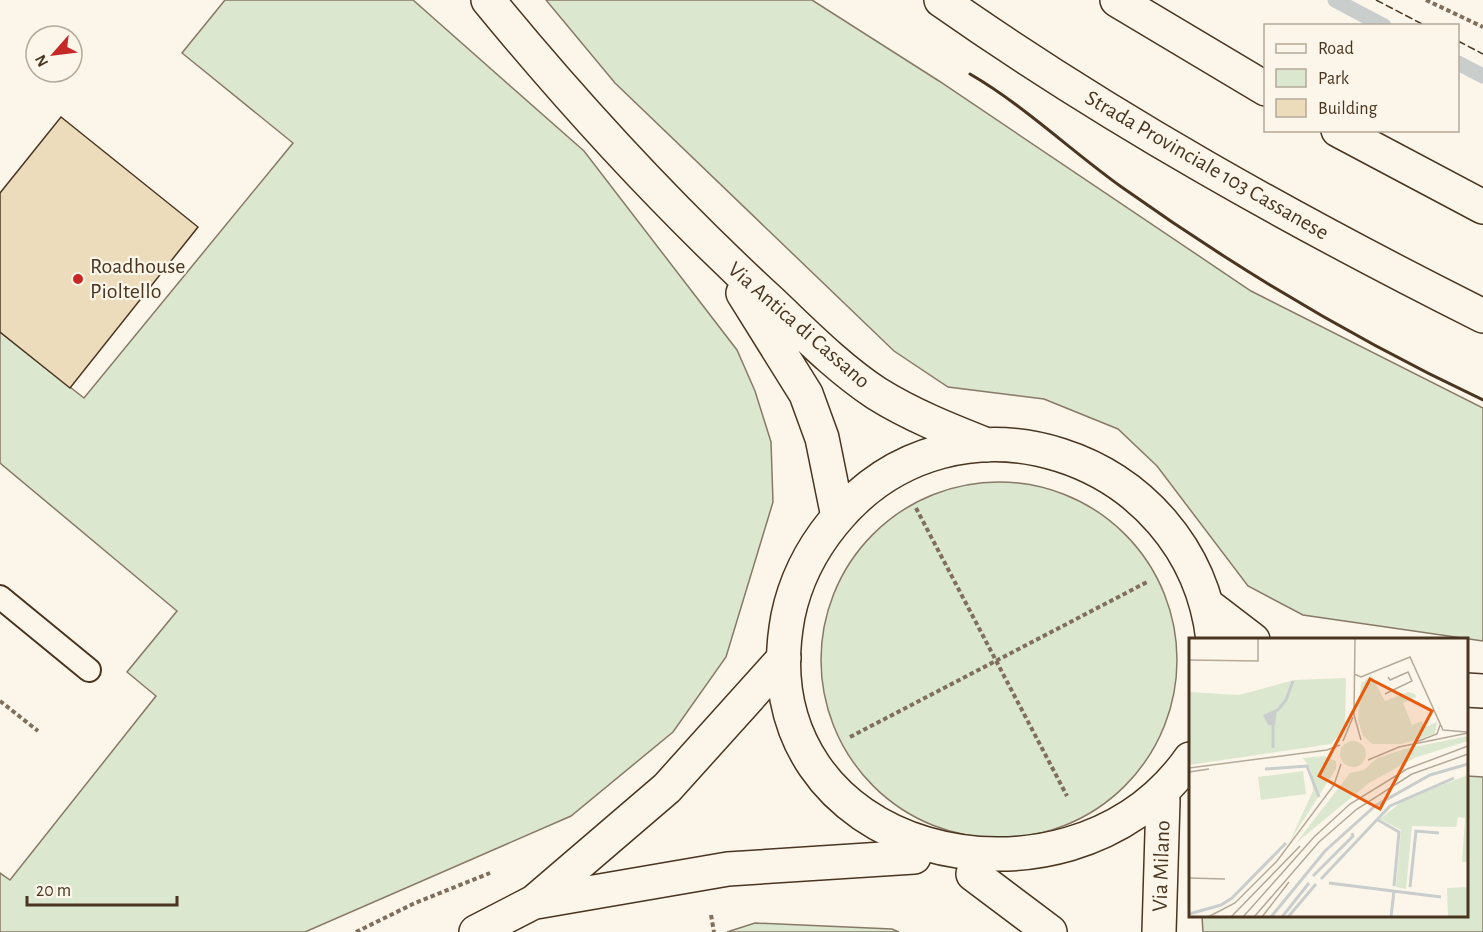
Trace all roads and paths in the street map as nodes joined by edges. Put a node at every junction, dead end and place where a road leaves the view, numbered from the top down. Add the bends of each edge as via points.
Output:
1 (488, 0) edge
2 (940, 0) edge
3 (1117, 0) edge
4 (1426, 0) edge
5 (1483, 27) edge
6 (1264, 88) edge
7 (1342, 132) edge
8 (1483, 207) edge
9 (711, 247) junction
10 (1477, 314) edge
11 (987, 445) junction
12 (897, 471) junction
13 (838, 517) junction
14 (1191, 562) junction
15 (0, 597) edge
16 (1206, 604) junction
17 (1213, 638) edge
18 (1252, 638) edge
19 (784, 658) junction
20 (996, 661) junction
21 (89, 670) dead end
22 (1468, 690) edge
23 (1483, 691) edge
24 (0, 701) edge
25 (38, 731) dead end
26 (809, 759) junction
27 (1189, 762) edge
28 (1163, 800) junction
29 (1093, 854) junction
30 (914, 857) junction
31 (973, 874) junction
32 (534, 902) junction
33 (476, 932) edge
34 (1050, 932) edge
35 (1159, 932) edge

1 - 9 main road, Via Antica di Cassano
2 - 10 main road, Strada Provinciale 103 Cassanese via 1190,158
3 - 6 main road
4 - 5 path
7 - 8 main road
9 - 11 main road, Via Antica di Cassano via 860,381 927,420
9 - 13 main road, Via Antica di Cassano via 806,394 822,438
11 - 12 main road via 940,453
11 - 14 main road via 1034,447 1097,469 1144,501 1166,524
12 - 13 main road via 861,494
12 - 20 path
13 - 19 main road via 819,542 798,582 788,616
14 - 16 main road
14 - 20 path
15 - 21 lane
16 - 17 main road
16 - 18 main road
19 - 26 main road via 792,720
19 - 32 main road via 677,778
20 - 26 path
20 - 29 path via 1079,819
22 - 23 main road
24 - 25 path
26 - 30 main road via 831,794 851,816 891,846
27 - 28 main road
28 - 29 main road via 1135,828
28 - 35 main road, Via Milano
29 - 31 main road via 1032,873
30 - 31 main road
30 - 32 main road via 728,869
31 - 34 main road
32 - 33 main road

